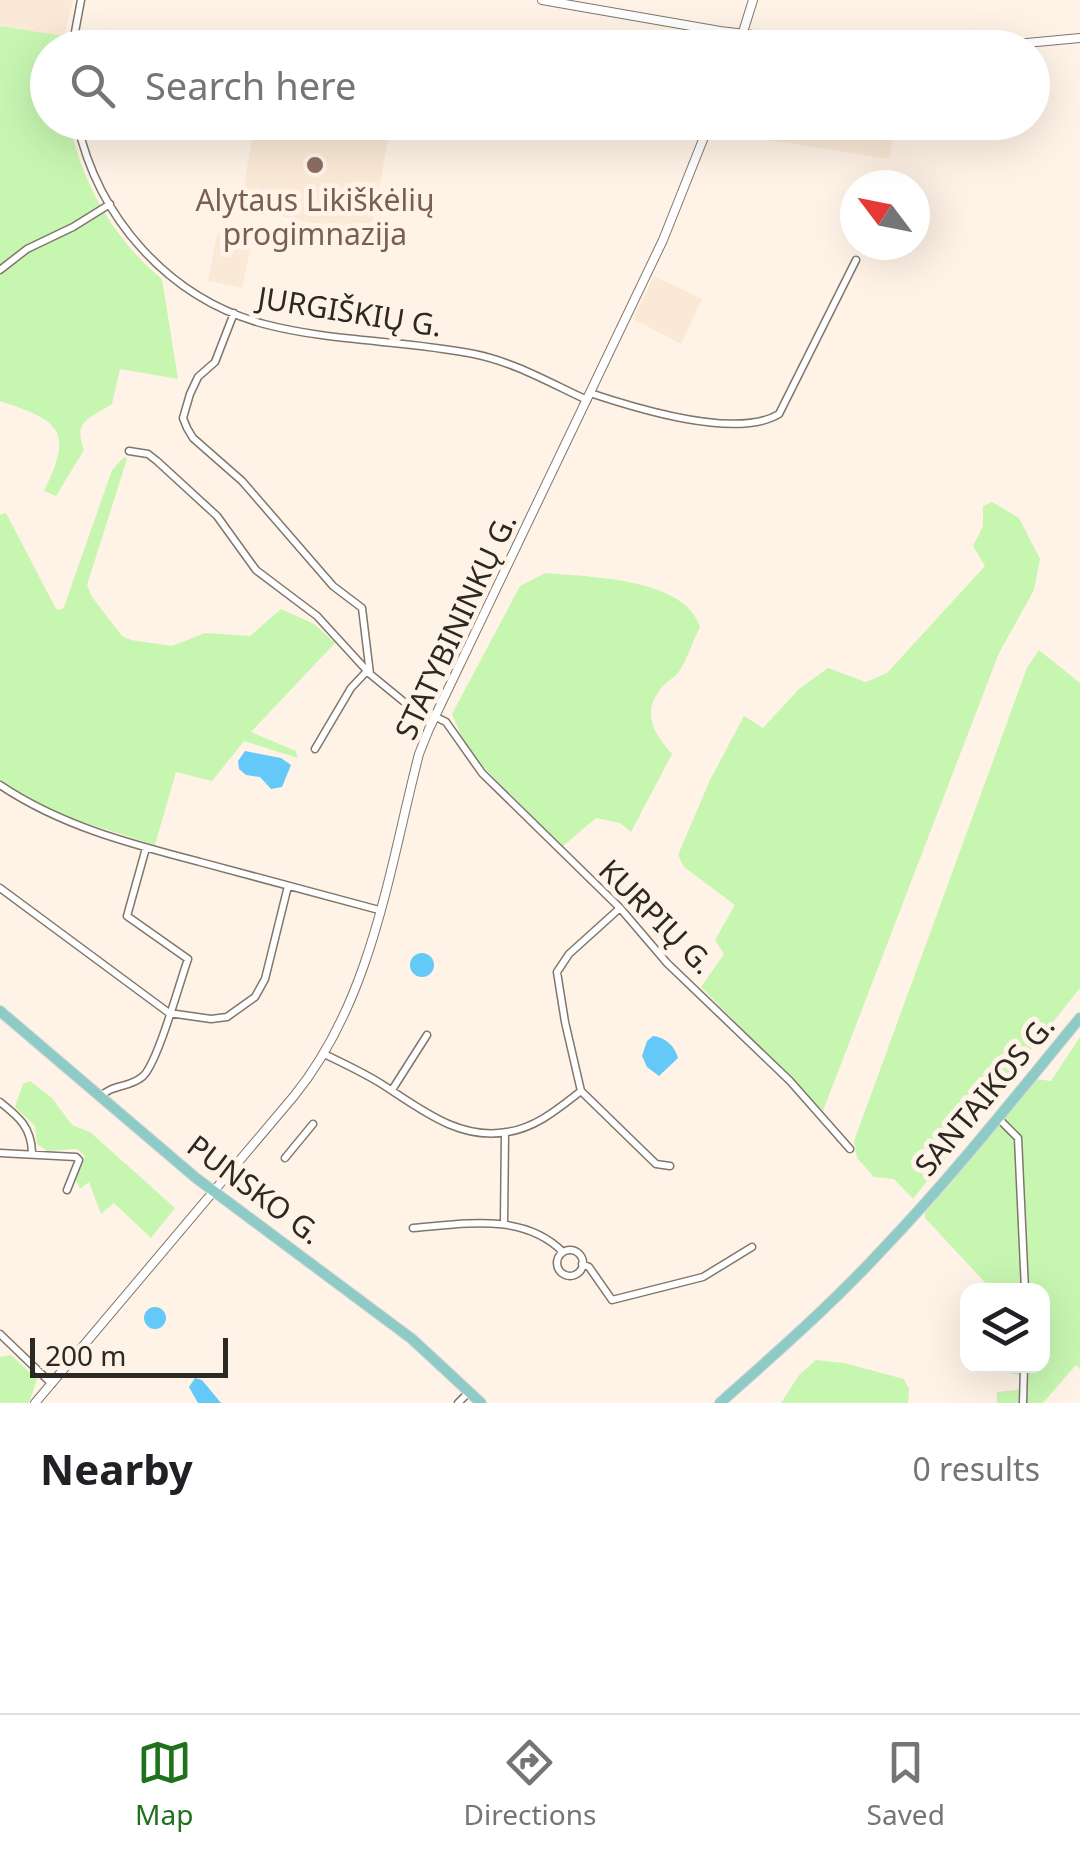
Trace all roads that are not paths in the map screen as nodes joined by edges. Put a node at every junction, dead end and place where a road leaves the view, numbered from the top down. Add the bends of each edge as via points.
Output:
1 (80, 0) edge
2 (542, 0) edge
3 (753, 0) edge
4 (75, 30) edge
5 (718, 30) edge
6 (743, 30) edge
7 (1080, 38) edge
8 (1050, 41) edge
9 (83, 140) edge
10 (703, 140) edge
11 (110, 204) junction
12 (856, 260) dead end
13 (0, 270) edge
14 (234, 313) junction
15 (588, 396) junction
16 (130, 451) dead end
17 (368, 672) junction
18 (433, 720) junction
19 (315, 750) dead end
20 (0, 786) edge
21 (146, 848) junction
22 (288, 886) junction
23 (0, 888) edge
24 (620, 908) junction
25 (379, 910) junction
26 (0, 1012) edge
27 (170, 1014) junction
28 (1080, 1018) edge
29 (427, 1035) dead end
30 (324, 1054) junction
31 (392, 1090) junction
32 (581, 1091) junction
33 (100, 1096) junction
34 (0, 1102) edge
35 (998, 1118) junction
36 (314, 1124) dead end
37 (504, 1133) junction
38 (850, 1149) dead end
39 (32, 1152) junction
40 (0, 1153) edge
41 (285, 1158) dead end
42 (670, 1166) dead end
43 (67, 1190) dead end
44 (213, 1191) junction
45 (504, 1223) junction
46 (413, 1228) dead end
47 (752, 1247) dead end
48 (563, 1252) junction
49 (582, 1264) junction
50 (1024, 1283) edge
51 (0, 1334) edge
52 (1024, 1373) edge
53 (52, 1384) junction
54 (470, 1392) junction
55 (35, 1403) edge
56 (458, 1403) edge
57 (480, 1403) edge
58 (720, 1403) edge
59 (1023, 1403) edge

1 - 4 street
2 - 5 street
3 - 6 street
7 - 8 street
9 - 11 street, JURGIŠKIŲ G.
10 - 15 street, STATYBININKŲ G.
11 - 13 street
11 - 14 street, JURGIŠKIŲ G. via 161,270
12 - 15 street, JURGIŠKIŲ G. via 779,414 758,422 696,420
14 - 15 street, JURGIŠKIŲ G. via 287,328 498,360
14 - 17 street via 215,362 190,394 186,428 242,480 333,586 362,608
15 - 18 street, STATYBININKŲ G.
16 - 17 street, KURPIŲ G. via 157,461 217,516 256,570 318,616
17 - 18 street, KURPIŲ G.
17 - 19 street via 351,688
18 - 24 street, KURPIŲ G. via 453,730 482,772
18 - 25 street, STATYBININKŲ G.
20 - 21 street via 58,818
21 - 22 street
21 - 27 street via 127,916 188,959
22 - 25 street
22 - 27 street via 256,996 228,1017
23 - 27 street
24 - 32 street via 558,972
24 - 38 street, KURPIŲ G.
25 - 30 street, STATYBININKŲ G. via 358,984
26 - 33 main road, PUNSKO G.
27 - 33 street via 148,1071
28 - 35 main road, SANTAIKOS G.
29 - 31 street
30 - 31 street
30 - 44 street, STATYBININKŲ G.
31 - 37 street via 458,1128
32 - 37 street via 548,1116
32 - 42 street via 656,1164
33 - 44 main road, PUNSKO G.
34 - 39 street via 26,1126
35 - 50 street via 1018,1138
35 - 58 main road, SANTAIKOS G. via 835,1298
36 - 41 street
37 - 45 street
39 - 40 street
39 - 43 street via 80,1160
44 - 53 street, STATYBININKŲ G.
44 - 54 main road, PUNSKO G. via 380,1313
45 - 46 street
45 - 48 street
47 - 49 street via 703,1277 612,1300
48 - 49 street via 575,1252
48 - 49 street via 557,1262 562,1273 576,1274
51 - 53 street
52 - 59 street
53 - 55 street, STATYBININKŲ G.
54 - 56 street
54 - 57 main road, PUNSKO G.

